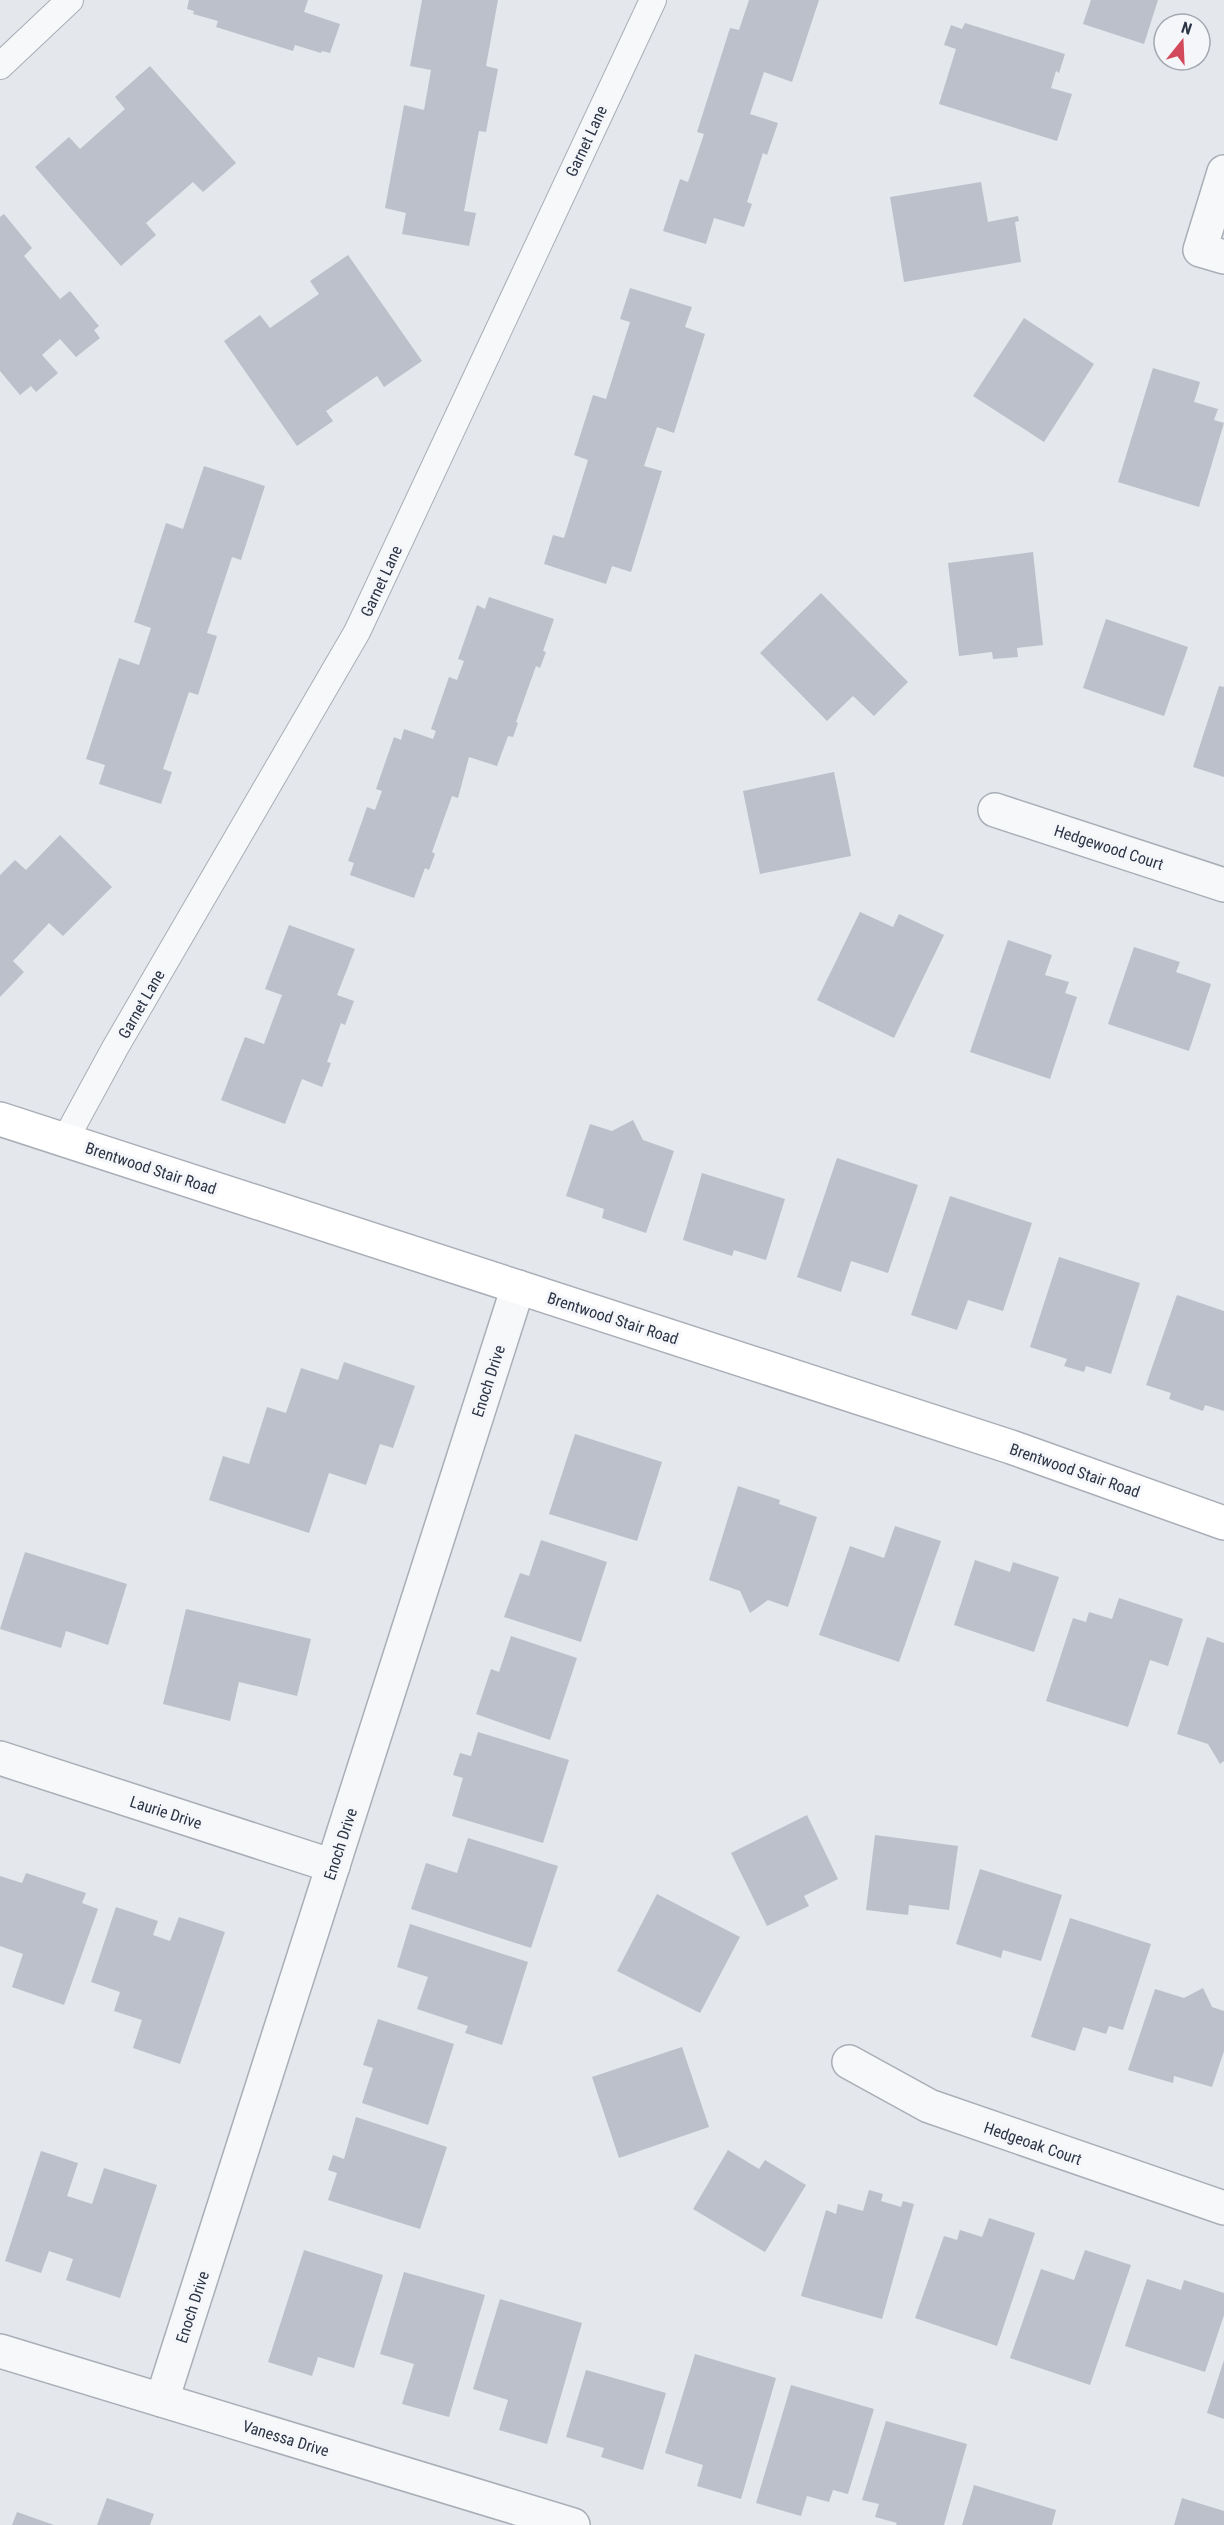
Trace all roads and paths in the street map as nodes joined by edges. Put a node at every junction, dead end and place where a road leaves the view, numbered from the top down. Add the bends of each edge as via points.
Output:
1 (70, 0) edge
2 (653, 0) edge
3 (0, 66) edge
4 (1224, 172) edge
5 (1224, 257) edge
6 (995, 810) dead end
7 (1224, 885) edge
8 (0, 1119) edge
9 (65, 1140) junction
10 (518, 1287) junction
11 (1224, 1523) edge
12 (0, 1758) edge
13 (333, 1866) junction
14 (849, 2062) dead end
15 (1224, 2208) edge
16 (0, 2351) edge
17 (162, 2400) junction
18 (573, 2525) edge

1 - 3 lane
2 - 9 lane, Garnet Lane via 357,632
4 - 5 street via 1200,250
6 - 7 street, Hedgewood Court
8 - 9 main road, Brentwood Stair Road
9 - 10 main road, Brentwood Stair Road
10 - 11 main road, Brentwood Stair Road via 1011,1447
10 - 13 street, Enoch Drive
12 - 13 street, Laurie Drive
13 - 17 street, Enoch Drive
14 - 15 street, Hedgeoak Court via 929,2106
16 - 17 street, Vanessa Drive
17 - 18 street, Vanessa Drive

